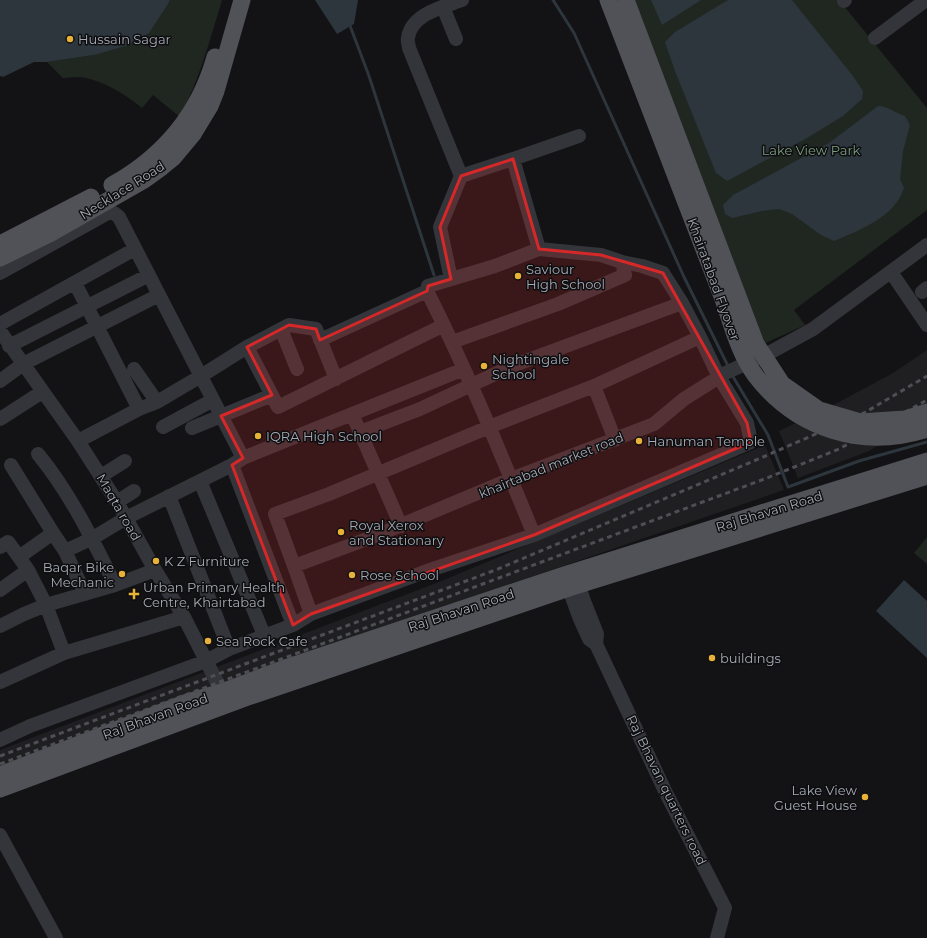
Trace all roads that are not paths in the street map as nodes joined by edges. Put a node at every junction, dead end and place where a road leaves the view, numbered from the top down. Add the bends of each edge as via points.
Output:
1 (230, 0) edge
2 (242, 0) edge
3 (462, 0) edge
4 (608, 0) edge
5 (626, 0) edge
6 (926, 0) edge
7 (443, 7) junction
8 (875, 38) dead end
9 (456, 39) dead end
10 (579, 136) dead end
11 (513, 159) junction
12 (461, 176) junction
13 (48, 227) junction
14 (0, 244) edge
15 (927, 246) edge
16 (135, 249) junction
17 (539, 249) junction
18 (0, 258) edge
19 (622, 262) junction
20 (890, 272) junction
21 (0, 273) edge
22 (149, 275) junction
23 (451, 279) junction
24 (75, 283) junction
25 (426, 291) junction
26 (159, 295) junction
27 (682, 303) junction
28 (87, 306) junction
29 (444, 325) junction
30 (97, 326) junction
31 (927, 326) edge
32 (281, 329) junction
33 (2, 334) edge
34 (700, 337) junction
35 (320, 340) junction
36 (452, 342) junction
37 (247, 347) junction
38 (23, 364) junction
39 (134, 369) dead end
40 (464, 369) junction
41 (297, 370) dead end
42 (201, 376) junction
43 (720, 376) junction
44 (336, 379) junction
45 (0, 381) edge
46 (470, 385) junction
47 (594, 386) junction
48 (42, 392) junction
49 (272, 395) junction
50 (213, 400) junction
51 (157, 402) junction
52 (139, 409) junction
53 (927, 412) edge
54 (352, 414) junction
55 (221, 416) junction
56 (0, 419) edge
57 (162, 427) dead end
58 (489, 427) junction
59 (192, 428) dead end
60 (927, 430) edge
61 (360, 432) junction
62 (615, 440) junction
63 (78, 441) junction
64 (38, 454) dead end
65 (125, 461) dead end
66 (927, 461) edge
67 (237, 462) junction
68 (11, 465) dead end
69 (378, 473) junction
70 (101, 476) junction
71 (927, 476) edge
72 (511, 480) junction
73 (200, 481) junction
74 (134, 491) dead end
75 (169, 496) junction
76 (117, 502) junction
77 (126, 518) junction
78 (401, 526) junction
79 (53, 533) junction
80 (534, 534) junction
81 (92, 538) junction
82 (0, 547) edge
83 (65, 552) junction
84 (19, 558) junction
85 (294, 566) junction
86 (28, 570) junction
87 (155, 570) junction
88 (572, 580) junction
89 (115, 585) junction
90 (0, 590) edge
91 (84, 594) junction
92 (46, 605) junction
93 (311, 614) junction
94 (184, 617) junction
95 (293, 625) junction
96 (0, 626) edge
97 (264, 635) junction
98 (229, 649) junction
99 (64, 652) junction
100 (206, 661) junction
101 (0, 682) edge
102 (222, 692) junction
103 (0, 740) edge
104 (0, 775) edge
105 (0, 789) edge
106 (0, 835) edge
107 (56, 938) edge
108 (717, 938) edge

1 - 13 main road, Necklace Road via 212,67 188,119 159,151 126,178
2 - 13 main road, Necklace Road via 210,106 183,146 162,168 144,180
3 - 7 street
4 - 60 main road, Khairatabad Flyover, bridge via 740,348 754,374 773,396 796,414 819,426 846,435 893,437
5 - 53 main road, Khairatabad Flyover, bridge via 756,344 782,384 819,410 860,422 905,419
6 - 8 street
7 - 9 street
7 - 12 street via 416,22 408,38 409,48
10 - 11 street
11 - 12 street
11 - 17 street
12 - 23 street via 440,226
13 - 14 main road, Necklace Road
13 - 18 main road, Necklace Road
15 - 20 street, khairtabad market road
16 - 21 street via 119,217 114,213 108,213
16 - 22 street
16 - 24 street
17 - 19 street via 601,255
17 - 23 street
19 - 27 street via 663,273
19 - 36 street via 625,275 558,304
20 - 31 street
20 - 43 street, khairtabad market road via 813,329
22 - 26 street
22 - 28 street
23 - 25 street via 428,286
24 - 28 street
24 - 33 street
25 - 29 street
25 - 35 street
26 - 30 street
26 - 42 street
27 - 34 street
27 - 46 street via 512,366
28 - 30 street
28 - 33 street
29 - 36 street
29 - 44 street
30 - 38 street
30 - 52 street
32 - 35 street via 289,325 316,329
32 - 37 street
32 - 41 street
33 - 38 street, Maqta road
34 - 43 street
34 - 47 street
35 - 44 street
36 - 40 street
37 - 42 street
37 - 49 street
38 - 45 street
38 - 48 street, Maqta road
39 - 51 street
40 - 46 street
40 - 54 street
42 - 50 street
42 - 51 street
43 - 62 street, khairtabad market road via 684,399 654,424
43 - 80 street via 747,423 751,442
44 - 49 street via 278,407
46 - 58 street
46 - 61 street via 420,409
47 - 58 street
47 - 62 street
48 - 56 street
48 - 63 street, Maqta road
49 - 55 street
50 - 55 street
50 - 57 street
51 - 52 street
52 - 63 street
54 - 61 street
54 - 67 street
55 - 59 street
55 - 67 street
58 - 69 street
58 - 72 street
61 - 69 street
62 - 72 street, khairtabad market road
63 - 70 street, Maqta road
64 - 81 street
65 - 70 street
66 - 88 main road, Raj Bhavan Road
67 - 73 street
67 - 95 street
68 - 79 street
69 - 78 street
69 - 85 street via 275,514
70 - 76 street, Maqta road
71 - 88 main road, Raj Bhavan Road
72 - 78 street, khairtabad market road
72 - 80 street
73 - 75 street
73 - 97 street
74 - 76 street
75 - 77 street
75 - 98 street
76 - 77 street, Maqta road
77 - 81 street
77 - 87 street, Maqta road
78 - 85 street, khairtabad market road
79 - 83 street
79 - 84 street
80 - 93 street
81 - 83 street
81 - 89 street
82 - 84 street via 8,542
83 - 91 street
84 - 86 street
85 - 93 street
86 - 90 street
86 - 92 street
87 - 89 street
87 - 94 street, Maqta road
88 - 102 main road, Raj Bhavan Road via 288,667
88 - 105 main road, Raj Bhavan Road
88 - 108 street, Raj Bhavan quarters road via 597,634 596,644 666,794 725,908
89 - 91 street
91 - 92 street
92 - 96 street
92 - 99 street
93 - 95 street
94 - 99 street
94 - 100 street, Maqta road
95 - 97 street
97 - 98 street
98 - 100 street
99 - 101 street
100 - 102 street, Maqta road
100 - 103 street via 30,726
102 - 104 main road, Raj Bhavan Road via 185,703
106 - 107 street

